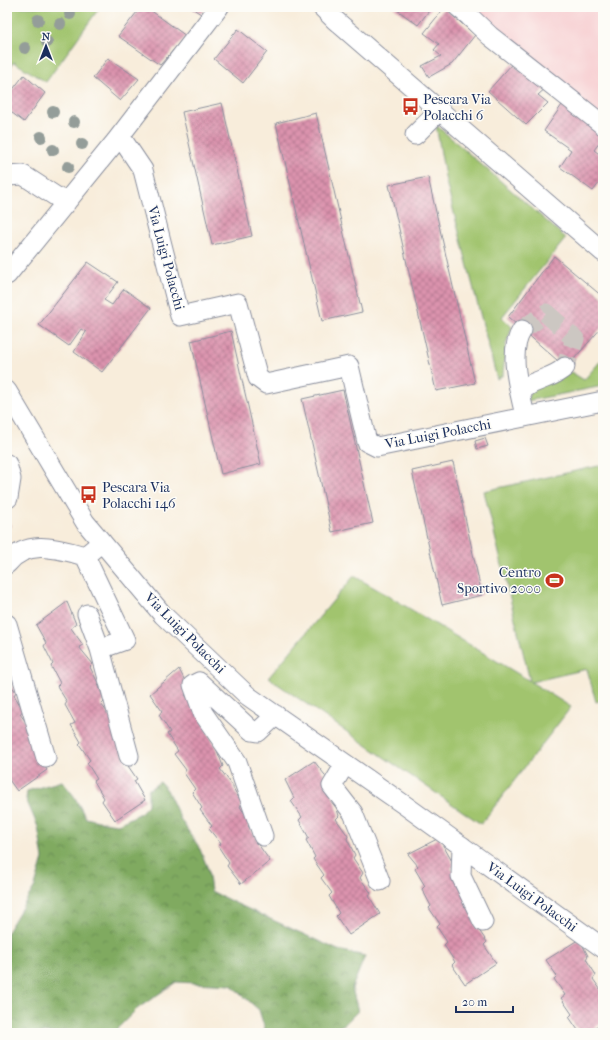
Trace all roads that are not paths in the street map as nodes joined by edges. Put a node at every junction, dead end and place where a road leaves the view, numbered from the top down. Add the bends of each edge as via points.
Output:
1 (219, 7) edge
2 (458, 7) edge
3 (329, 11) edge
4 (440, 110) junction
5 (603, 124) edge
6 (415, 135) dead end
7 (120, 136) junction
8 (7, 177) edge
9 (66, 203) junction
10 (603, 252) edge
11 (7, 275) edge
12 (522, 330) tunnel mouth
13 (565, 367) tunnel mouth
14 (7, 390) edge
15 (520, 393) junction
16 (603, 401) edge
17 (525, 416) junction
18 (7, 464) edge
19 (7, 498) edge
20 (102, 542) junction
21 (85, 556) junction
22 (7, 564) edge
23 (86, 614) dead end
24 (7, 624) edge
25 (100, 649) junction
26 (276, 715) junction
27 (129, 756) dead end
28 (46, 758) dead end
29 (345, 764) junction
30 (263, 836) dead end
31 (462, 846) junction
32 (380, 881) dead end
33 (483, 922) dead end
34 (603, 948) edge

1 - 7 street
2 - 5 street via 490,36
3 - 4 street
4 - 6 street
4 - 10 street
7 - 9 street
7 - 17 street, Via Luigi Polacchi via 143,170 180,316 238,303 258,378 266,384 349,366 367,442 377,447
8 - 9 street via 23,175
9 - 11 street
12 - 15 street via 515,348
13 - 15 street
14 - 20 street, Via Luigi Polacchi via 85,522
15 - 17 street
16 - 17 street, Via Luigi Polacchi
18 - 19 street via 11,479
20 - 21 street
20 - 26 street, Via Luigi Polacchi via 163,615 248,696
21 - 22 street via 55,548 39,548 21,551
21 - 25 street via 125,640
23 - 25 street
24 - 28 street
25 - 27 street
26 - 29 street, Via Luigi Polacchi
26 - 30 street, Via Luigi Polacchi via 258,732 252,731 199,682 193,685 203,713 237,762
29 - 31 street, Via Luigi Polacchi
29 - 32 street via 332,786 353,812
31 - 33 street via 461,876
31 - 34 street, Via Luigi Polacchi

